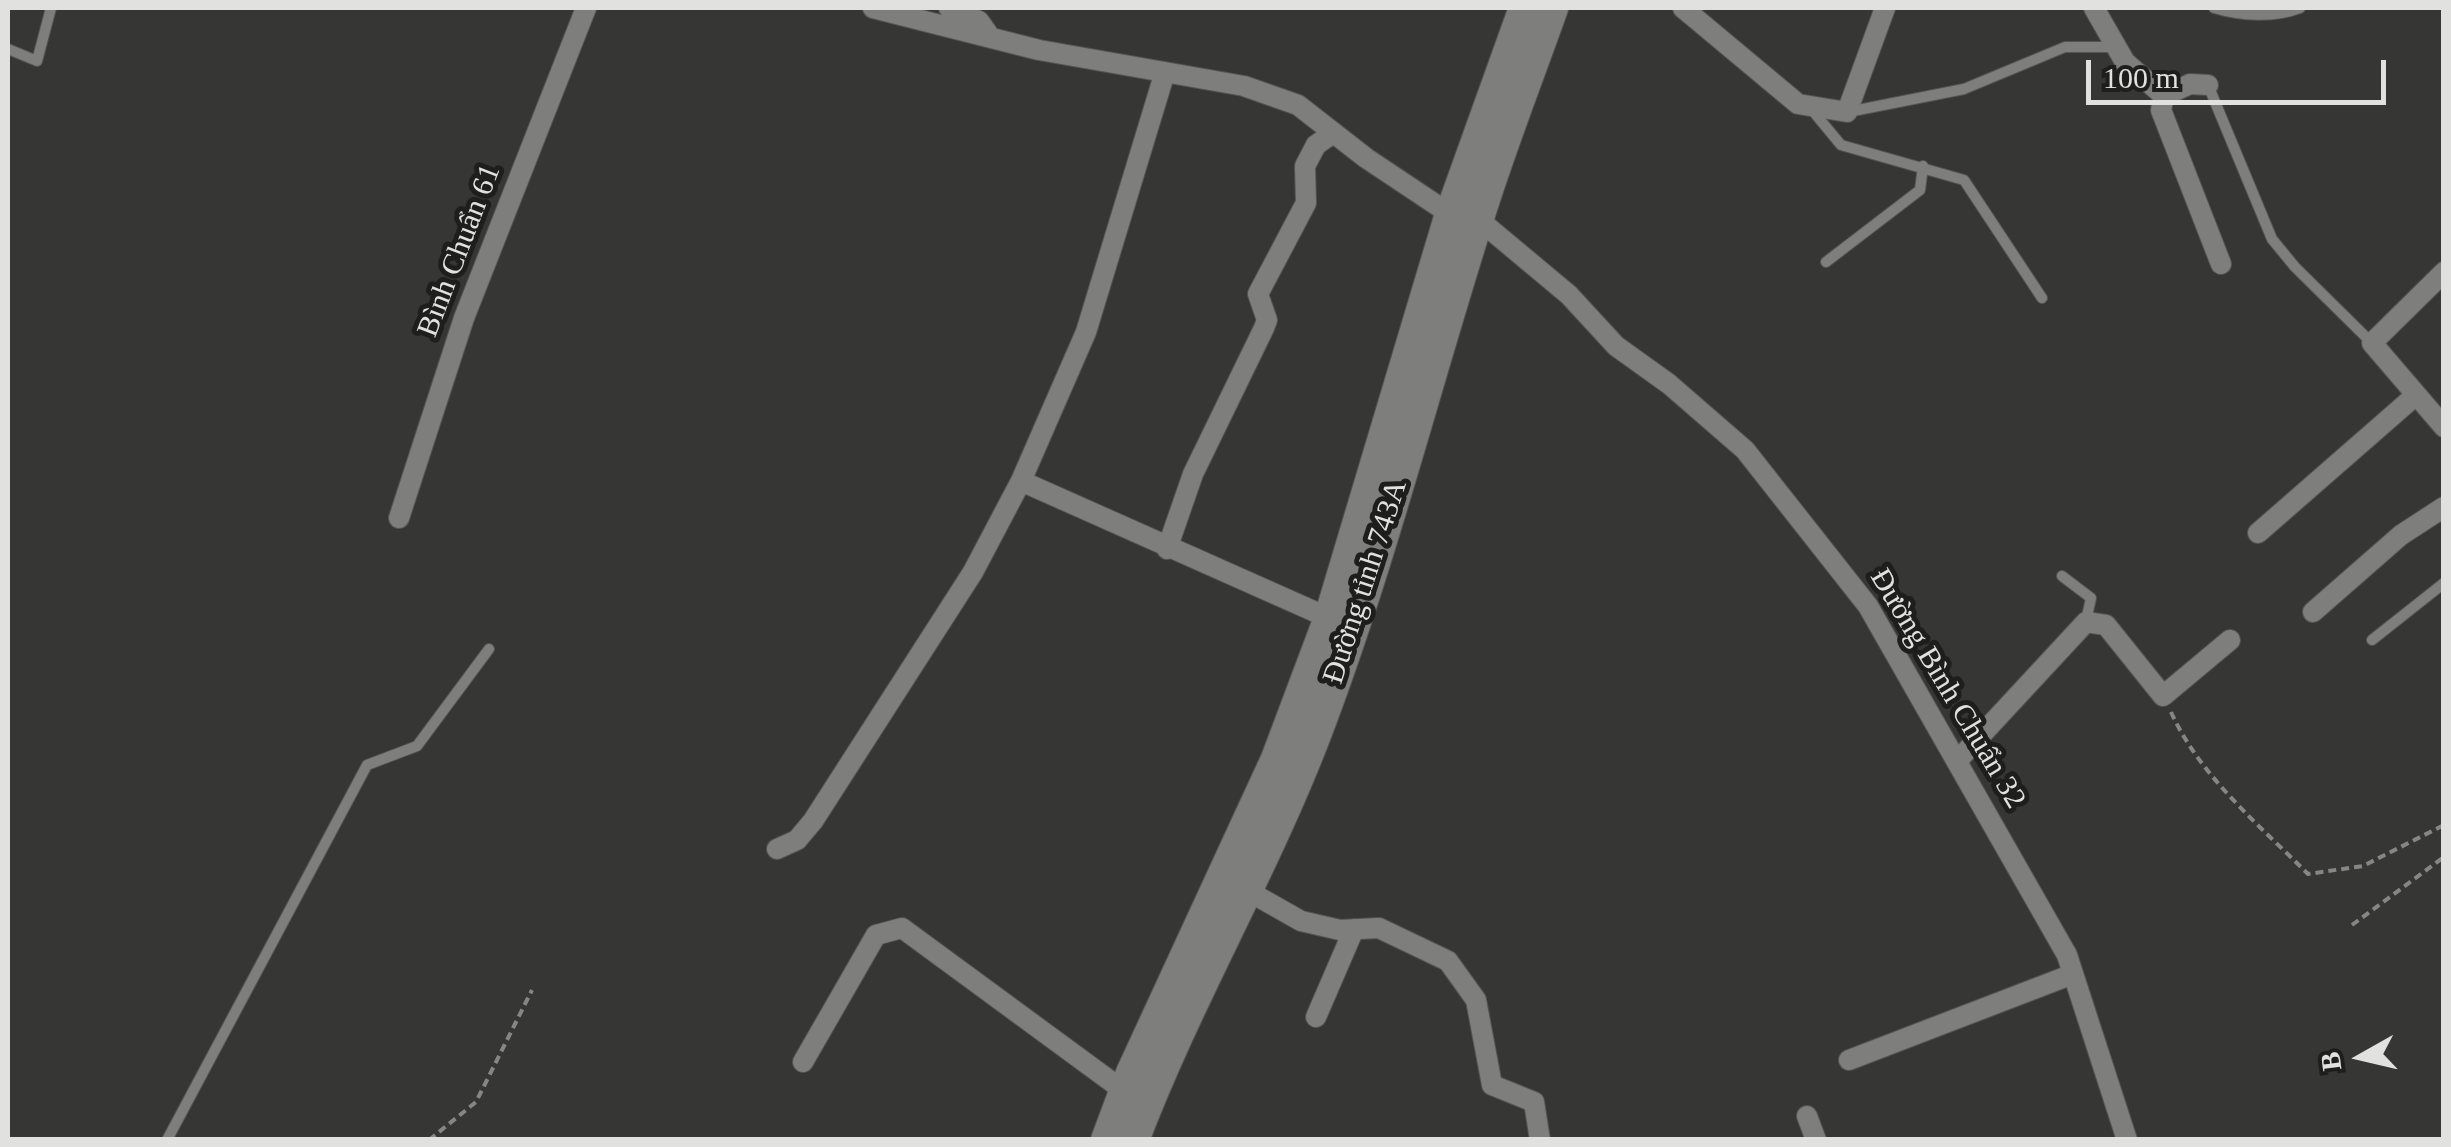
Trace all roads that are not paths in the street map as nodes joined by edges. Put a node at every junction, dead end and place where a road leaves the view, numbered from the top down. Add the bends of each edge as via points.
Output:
1 (50, 8) edge
2 (586, 8) edge
3 (872, 8) edge
4 (949, 8) edge
5 (1524, 8) edge
6 (1553, 8) edge
7 (1683, 8) edge
8 (1885, 8) edge
9 (2094, 8) edge
10 (2214, 8) edge
11 (2300, 8) edge
12 (990, 38) junction
13 (2114, 46) junction
14 (8, 48) edge
15 (1166, 72) junction
16 (2208, 85) joint
17 (2164, 96) junction
18 (1812, 109) junction
19 (1846, 112) junction
20 (1332, 133) junction
21 (1924, 166) junction
22 (1464, 216) junction
23 (1826, 262) dead end
24 (2221, 264) dead end
25 (2444, 272) edge
26 (2042, 298) dead end
27 (2372, 343) junction
28 (2416, 396) junction
29 (2444, 427) edge
30 (1022, 482) junction
31 (2444, 507) edge
32 (399, 518) dead end
33 (2258, 533) dead end
34 (1167, 549) junction
35 (2062, 576) dead end
36 (2444, 583) edge
37 (2313, 612) dead end
38 (1329, 618) junction
39 (2086, 622) junction
40 (2230, 640) dead end
41 (2372, 640) dead end
42 (490, 649) dead end
43 (1958, 760) junction
44 (777, 849) dead end
45 (1248, 891) junction
46 (1354, 929) junction
47 (2073, 974) junction
48 (1316, 1017) dead end
49 (1849, 1060) dead end
50 (803, 1062) dead end
51 (1124, 1091) junction
52 (1807, 1116) dead end
53 (167, 1140) edge
54 (1106, 1140) edge
55 (1134, 1140) edge
56 (1540, 1140) edge
57 (1816, 1140) edge
58 (2127, 1140) edge

1 - 14 lane via 37,61
2 - 32 street, Bình Chuẩn 61 via 464,318
3 - 12 street
4 - 12 street via 979,21
5 - 22 main road, Đường tỉnh 743A
6 - 22 main road, Đường tỉnh 743A
7 - 18 street
8 - 19 street
9 - 13 street
10 - 11 lane via 2251,14
12 - 15 street
13 - 17 street
13 - 19 lane via 2065,47 1964,90
15 - 20 street via 1244,86 1298,106
15 - 30 street via 1086,332
16 - 17 street via 2190,84
16 - 27 lane via 2272,238
17 - 24 street via 2160,110
18 - 19 street
18 - 21 lane via 1841,145
20 - 22 street
20 - 34 street via 1305,166 1306,203 1258,294 1267,320 1193,474
21 - 23 lane via 1920,190
21 - 26 lane via 1964,180
22 - 38 main road, Đường tỉnh 743A
22 - 43 street, Đường Bình Chuẩn 32 via 1569,295 1616,346 1745,450 1868,606
22 - 45 main road, Đường tỉnh 743A via 1355,627
25 - 27 street
27 - 28 street
28 - 29 street
28 - 33 street
30 - 34 street
30 - 44 street via 814,821 798,840
31 - 37 street via 2400,534
34 - 38 street
35 - 39 lane via 2090,598
36 - 41 lane
38 - 51 main road, Đường tỉnh 743A via 1276,760
39 - 40 street via 2106,625 2164,696
39 - 43 street
42 - 53 lane via 418,746 366,765
43 - 47 street, Đường Bình Chuẩn 32
45 - 46 street via 1301,921
45 - 55 main road, Đường tỉnh 743A
46 - 48 street
46 - 56 street via 1379,928 1461,974 1476,1000 1492,1084 1534,1102
47 - 49 street
47 - 58 street, Đường Bình Chuẩn 32
50 - 51 street via 876,935 902,928
51 - 54 main road, Đường tỉnh 743A
52 - 57 street

